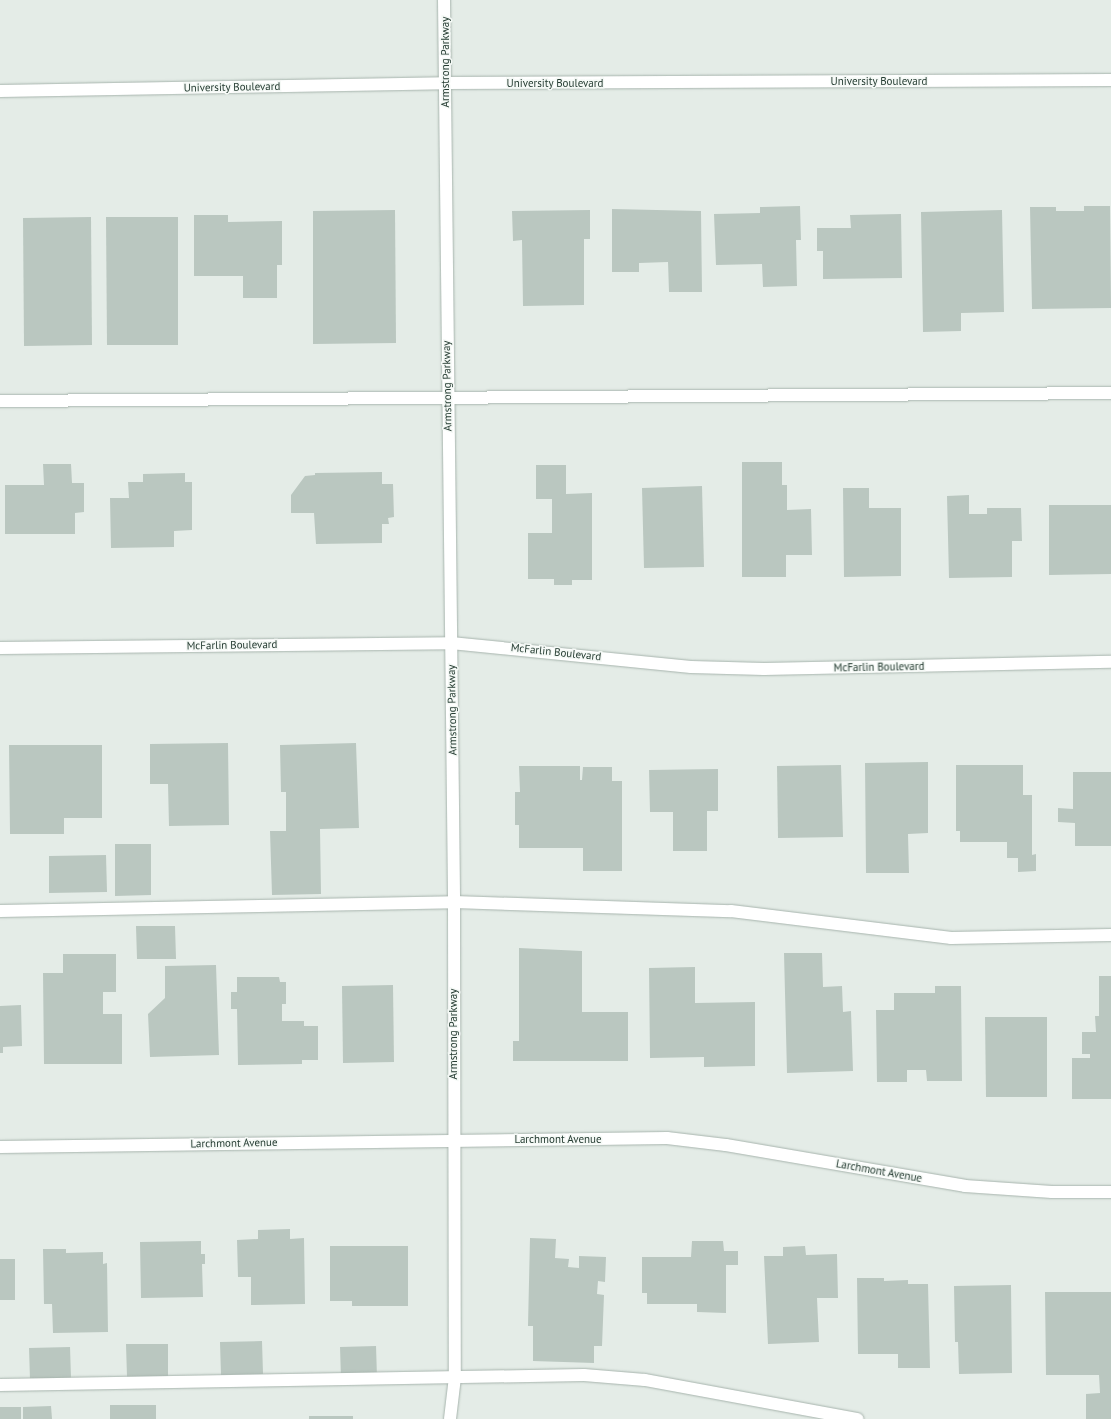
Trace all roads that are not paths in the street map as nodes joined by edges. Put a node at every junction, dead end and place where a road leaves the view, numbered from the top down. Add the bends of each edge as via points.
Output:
1 (444, 0) edge
2 (1111, 80) edge
3 (445, 83) junction
4 (0, 91) edge
5 (1111, 393) edge
6 (447, 399) junction
7 (0, 401) edge
8 (451, 643) junction
9 (0, 648) edge
10 (1111, 662) edge
11 (454, 902) junction
12 (0, 911) edge
13 (1111, 935) edge
14 (453, 1140) junction
15 (0, 1147) edge
16 (1111, 1192) edge
17 (455, 1377) junction
18 (0, 1384) edge
19 (450, 1419) edge
20 (857, 1419) edge

1 - 3 street, Armstrong Parkway
2 - 3 street, University Boulevard
3 - 4 street, University Boulevard
3 - 6 street, Armstrong Parkway
5 - 6 street
6 - 7 street
6 - 8 street, Armstrong Parkway
8 - 9 street, McFarlin Boulevard
8 - 10 street, McFarlin Boulevard via 691,667 772,669
8 - 11 street, Armstrong Parkway
11 - 12 street
11 - 13 street via 731,910 951,938
11 - 14 street, Armstrong Parkway
14 - 15 street, Larchmont Avenue
14 - 16 street, Larchmont Avenue via 667,1138 726,1145 965,1186 1052,1192
14 - 17 street, Armstrong Parkway
17 - 18 street
17 - 19 street, Armstrong Parkway
17 - 20 street via 584,1375 645,1380

